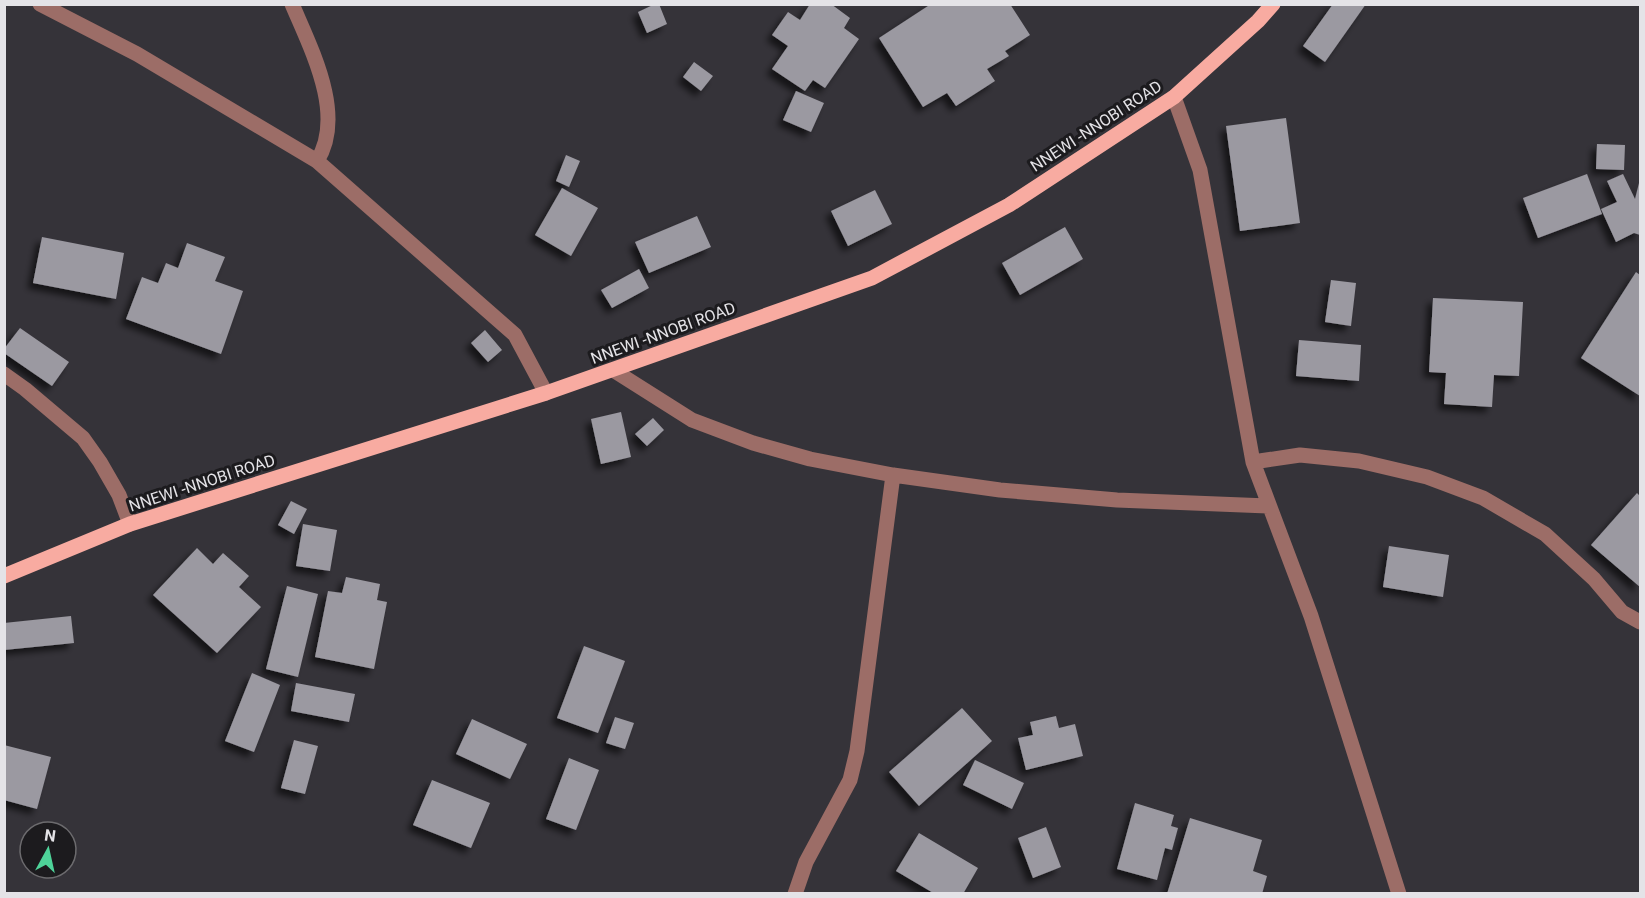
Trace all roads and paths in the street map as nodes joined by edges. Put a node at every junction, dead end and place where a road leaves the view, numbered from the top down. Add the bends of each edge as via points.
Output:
1 (40, 4) edge
2 (292, 4) edge
3 (1273, 4) edge
4 (1174, 97) junction
5 (317, 161) junction
6 (613, 370) junction
7 (4, 375) edge
8 (546, 393) junction
9 (1253, 462) junction
10 (893, 475) junction
11 (1268, 506) junction
12 (130, 524) junction
13 (4, 576) edge
14 (1641, 622) edge
15 (795, 894) edge
16 (1399, 894) edge

1 - 5 street via 138,54
2 - 5 street via 327,101 329,124
3 - 4 main road, NNEWI -NNOBI ROAD
4 - 6 main road, NNEWI -NNOBI ROAD via 1009,205 872,278
4 - 9 street via 1200,170
5 - 8 street via 515,335
6 - 8 main road, NNEWI -NNOBI ROAD
6 - 10 street via 692,420 810,459
7 - 12 street via 83,438 119,495
8 - 12 main road, NNEWI -NNOBI ROAD
9 - 11 street
9 - 14 street via 1300,455 1359,461 1427,477 1483,498 1545,534 1594,579 1622,612
10 - 11 street via 1000,490 1117,500
10 - 15 street via 864,705 850,780 806,862
11 - 16 street via 1311,616
12 - 13 main road, NNEWI -NNOBI ROAD

